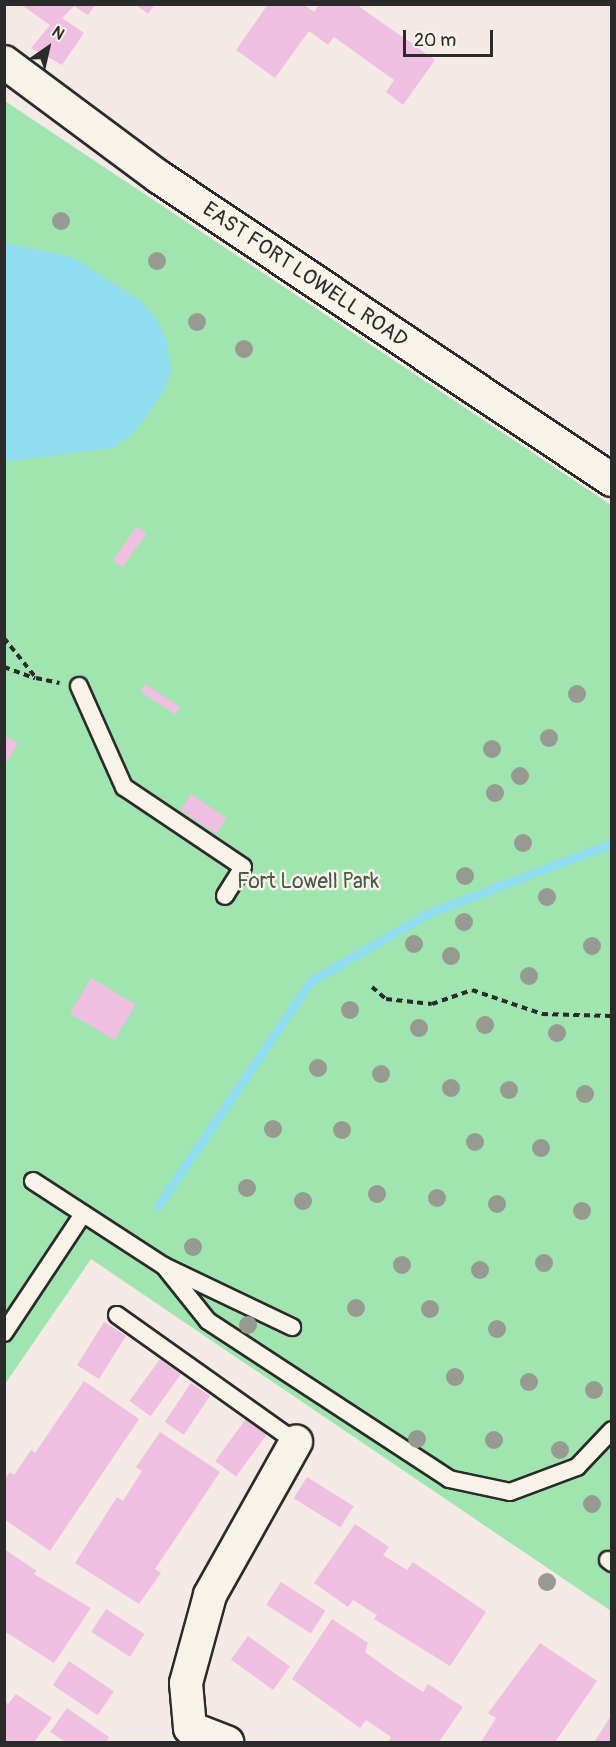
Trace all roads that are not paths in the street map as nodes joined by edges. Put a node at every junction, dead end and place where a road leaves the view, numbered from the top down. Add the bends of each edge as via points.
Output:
1 (4, 62) edge
2 (612, 480) edge
3 (79, 686) road end
4 (225, 896) dead end
5 (33, 1181) dead end
6 (83, 1214) junction
7 (164, 1266) junction
8 (117, 1315) dead end
9 (292, 1327) dead end
10 (4, 1333) edge
11 (612, 1430) edge
12 (296, 1442) joint
13 (185, 1735) edge
14 (227, 1743) edge

1 - 2 street, EAST FORT LOWELL ROAD via 159,177
3 - 4 lane via 124,787 243,867
5 - 6 lane
6 - 7 lane
6 - 10 lane
7 - 9 lane
7 - 11 lane via 208,1321 450,1479 510,1492 577,1467
8 - 12 lane
12 - 13 street via 210,1595 186,1683
13 - 14 street

